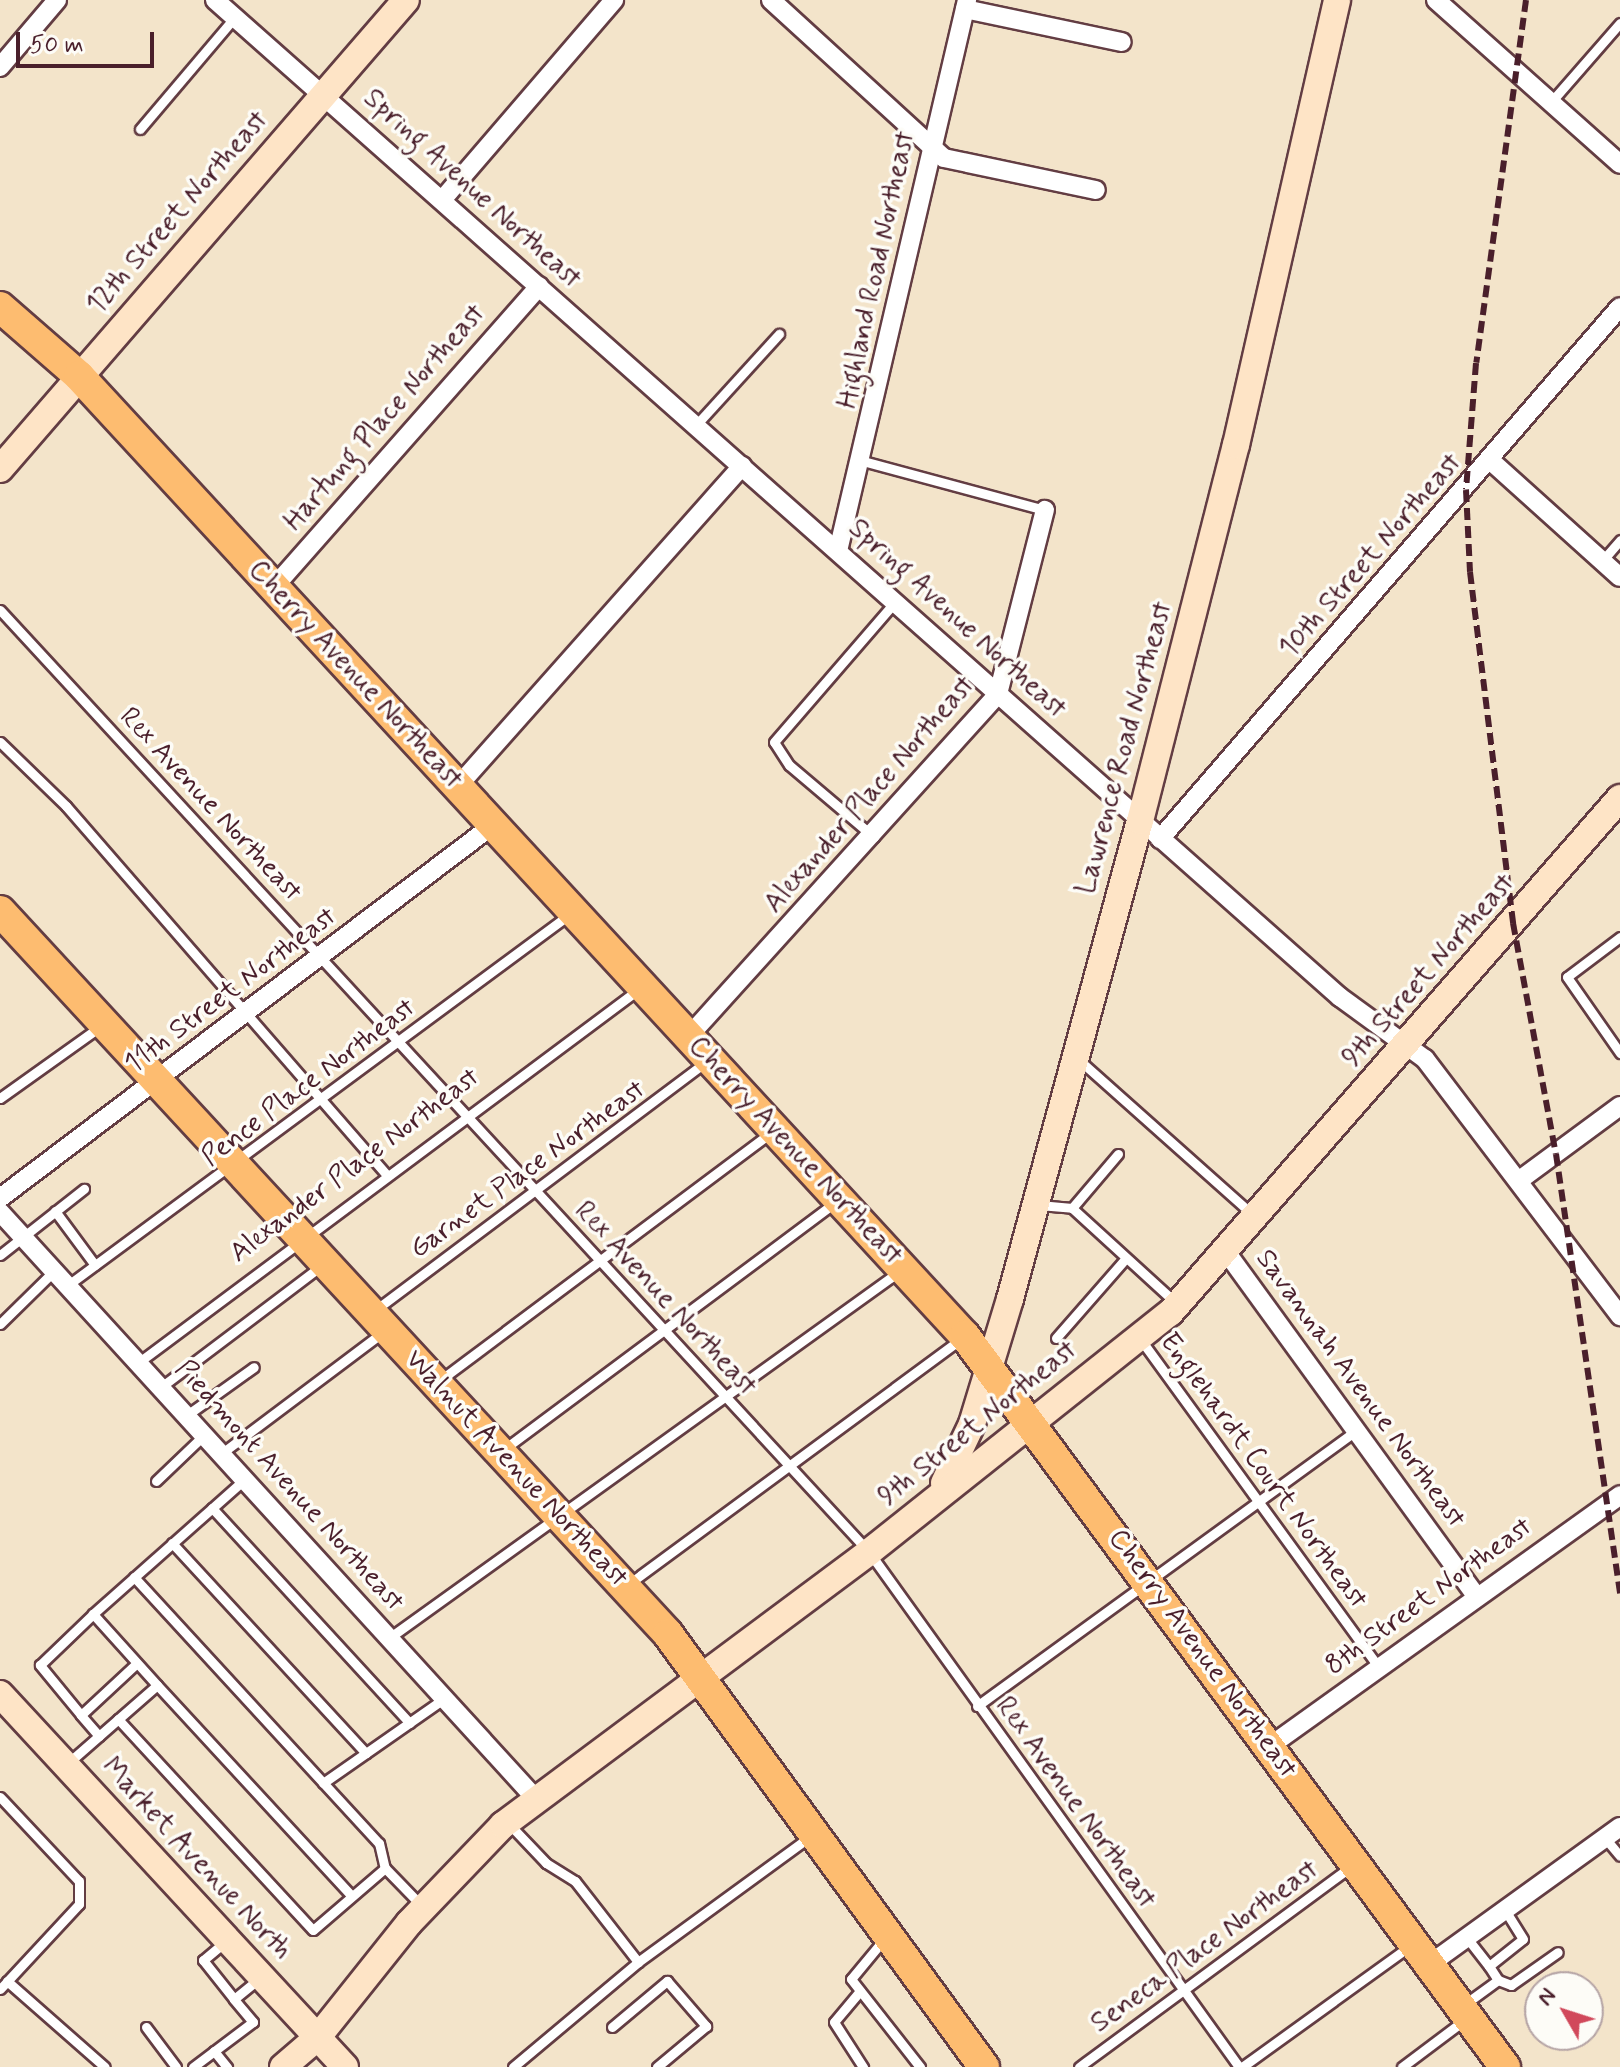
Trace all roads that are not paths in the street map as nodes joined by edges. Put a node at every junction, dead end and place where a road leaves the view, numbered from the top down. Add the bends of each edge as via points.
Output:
1 (57, 0) edge
2 (215, 0) edge
3 (406, 0) edge
4 (614, 0) edge
5 (771, 0) edge
6 (1337, 0) edge
7 (1436, 0) edge
8 (966, 5) edge
9 (235, 17) junction
10 (1620, 23) edge
11 (1122, 42) dead end
12 (0, 67) edge
13 (324, 94) junction
14 (1551, 102) junction
15 (140, 129) dead end
16 (932, 146) junction
17 (1620, 164) edge
18 (1096, 190) dead end
19 (442, 200) junction
20 (539, 286) junction
21 (0, 307) edge
22 (1619, 311) edge
23 (779, 334) dead end
24 (79, 376) junction
25 (697, 424) junction
26 (863, 461) junction
27 (1491, 461) junction
28 (742, 466) junction
29 (0, 469) edge
30 (1045, 510) joint
31 (1620, 540) edge
32 (838, 551) junction
33 (1602, 561) junction
34 (1620, 577) edge
35 (274, 587) junction
36 (895, 602) junction
37 (0, 610) edge
38 (998, 694) junction
39 (0, 742) edge
40 (458, 786) junction
41 (1616, 811) edge
42 (1140, 821) junction
43 (493, 825) junction
44 (875, 837) junction
45 (1160, 839) junction
46 (0, 911) edge
47 (574, 912) junction
48 (1620, 937) edge
49 (321, 959) junction
50 (643, 986) junction
51 (246, 1012) junction
52 (104, 1024) junction
53 (689, 1036) junction
54 (399, 1043) junction
55 (1408, 1045) junction
56 (1620, 1053) edge
57 (1076, 1056) junction
58 (709, 1059) junction
59 (157, 1081) junction
60 (0, 1098) edge
61 (323, 1098) junction
62 (1620, 1106) edge
63 (467, 1118) junction
64 (775, 1130) junction
65 (1118, 1154) dead end
66 (235, 1166) junction
67 (388, 1176) junction
68 (1521, 1179) junction
69 (84, 1189) dead end
70 (536, 1192) junction
71 (0, 1198) edge
72 (839, 1199) junction
73 (1036, 1205) junction
74 (1072, 1208) junction
75 (55, 1211) junction
76 (0, 1212) edge
77 (1257, 1218) junction
78 (22, 1236) junction
79 (303, 1240) junction
80 (1227, 1253) junction
81 (0, 1255) edge
82 (1126, 1258) junction
83 (600, 1261) junction
84 (325, 1263) junction
85 (95, 1265) junction
86 (903, 1269) junction
87 (54, 1271) junction
88 (68, 1285) junction
89 (1178, 1305) junction
90 (1617, 1306) edge
91 (379, 1321) junction
92 (0, 1324) edge
93 (663, 1330) junction
94 (965, 1336) junction
95 (1056, 1338) dead end
96 (1139, 1339) junction
97 (139, 1362) junction
98 (254, 1367) dead end
99 (989, 1368) junction
100 (436, 1383) junction
101 (161, 1387) junction
102 (725, 1397) junction
103 (187, 1415) junction
104 (1030, 1422) junction
105 (1356, 1431) junction
106 (205, 1434) junction
107 (500, 1452) junction
108 (222, 1453) junction
109 (788, 1465) junction
110 (245, 1479) junction
111 (156, 1481) dead end
112 (1620, 1495) edge
113 (935, 1499) junction
114 (1258, 1501) junction
115 (212, 1508) junction
116 (562, 1520) junction
117 (172, 1543) junction
118 (869, 1552) junction
119 (134, 1577) junction
120 (1149, 1581) junction
121 (625, 1587) junction
122 (1477, 1597) junction
123 (93, 1614) junction
124 (389, 1638) junction
125 (137, 1663) junction
126 (1379, 1667) junction
127 (701, 1674) junction
128 (157, 1685) junction
129 (0, 1694) edge
130 (445, 1698) junction
131 (977, 1706) junction
132 (81, 1715) junction
133 (118, 1719) junction
134 (410, 1723) junction
135 (99, 1736) junction
136 (1270, 1746) junction
137 (366, 1753) junction
138 (66, 1765) junction
139 (323, 1783) junction
140 (0, 1797) edge
141 (536, 1799) junction
142 (508, 1822) junction
143 (817, 1832) junction
144 (1612, 1833) edge
145 (1620, 1856) edge
146 (1356, 1862) junction
147 (385, 1868) junction
148 (352, 1896) junction
149 (423, 1908) junction
150 (1505, 1910) junction
151 (889, 1933) junction
152 (1467, 1938) junction
153 (228, 1940) junction
154 (1558, 1952) dead end
155 (1422, 1953) junction
156 (638, 1962) junction
157 (1489, 1966) junction
158 (262, 1976) junction
159 (1498, 1980) junction
160 (4, 1985) edge
161 (1183, 1990) junction
162 (860, 1991) junction
163 (234, 1999) junction
164 (1465, 2012) junction
165 (146, 2027) dead end
166 (612, 2027) dead end
167 (318, 2037) junction
168 (214, 2051) junction
169 (105, 2067) edge
170 (176, 2067) edge
171 (193, 2067) edge
172 (227, 2067) edge
173 (283, 2067) edge
174 (345, 2067) edge
175 (513, 2067) edge
176 (657, 2067) edge
177 (863, 2067) edge
178 (920, 2067) edge
179 (984, 2067) edge
180 (1079, 2067) edge
181 (1240, 2067) edge
182 (1402, 2067) edge
183 (1505, 2067) edge

1 - 12 street
2 - 9 street, Spring Avenue Northeast
3 - 13 street, 12th Street Northeast
4 - 19 street
5 - 16 street
6 - 42 street, Lawrence Road Northeast
7 - 14 street
8 - 11 street
8 - 16 street, Highland Road Northeast
9 - 13 street, Spring Avenue Northeast
9 - 15 lane
10 - 14 lane
13 - 19 street, Spring Avenue Northeast
13 - 24 street, 12th Street Northeast
14 - 17 street
16 - 18 street via 944,158
16 - 26 street, Highland Road Northeast
19 - 20 street, Spring Avenue Northeast
20 - 25 street, Spring Avenue Northeast
20 - 35 street, Hartung Place Northeast
21 - 24 main road, Cherry Avenue Northeast
22 - 27 street, 10th Street Northeast
23 - 25 lane
24 - 29 street, 12th Street Northeast
24 - 35 main road, Cherry Avenue Northeast
25 - 28 street, Spring Avenue Northeast
26 - 30 lane
26 - 32 street, Highland Road Northeast
27 - 33 street
27 - 45 street, 10th Street Northeast
28 - 32 street, Spring Avenue Northeast
28 - 40 street
30 - 38 street, Alexander Place Northeast
31 - 33 lane
32 - 36 street, Spring Avenue Northeast
33 - 34 street
35 - 40 main road, Cherry Avenue Northeast
36 - 38 street, Spring Avenue Northeast
36 - 44 lane via 774,742 789,765
37 - 49 lane, Rex Avenue Northeast
38 - 42 street, Spring Avenue Northeast
38 - 44 street, Alexander Place Northeast
39 - 51 lane via 66,806
40 - 43 main road, Cherry Avenue Northeast
41 - 55 street, 9th Street Northeast
42 - 45 street, Spring Avenue Northeast
42 - 57 street, Lawrence Road Northeast
43 - 47 main road, Cherry Avenue Northeast
43 - 49 street, 11th Street Northeast
44 - 53 street, Alexander Place Northeast
45 - 55 street, Spring Avenue Northeast via 1340,997
46 - 52 main road, Walnut Avenue Northeast
47 - 50 main road, Cherry Avenue Northeast
47 - 54 lane, Pence Place Northeast
48 - 56 lane via 1567,977
49 - 51 street, 11th Street Northeast
49 - 54 lane, Rex Avenue Northeast
50 - 53 main road, Cherry Avenue Northeast
50 - 63 lane, Alexander Place Northeast
51 - 59 street, 11th Street Northeast
51 - 61 lane
52 - 59 main road, Walnut Avenue Northeast
52 - 60 lane
53 - 58 main road, Cherry Avenue Northeast
54 - 61 lane, Pence Place Northeast
54 - 63 lane, Rex Avenue Northeast
55 - 68 street, Spring Avenue Northeast via 1437,1070
55 - 77 street, 9th Street Northeast
57 - 73 street, Lawrence Road Northeast
57 - 77 lane, Savannah Avenue Northeast
58 - 64 main road, Cherry Avenue Northeast
58 - 70 lane, Garnet Place Northeast
59 - 66 main road, Walnut Avenue Northeast
59 - 71 street, 11th Street Northeast
61 - 66 lane, Pence Place Northeast
61 - 67 lane
62 - 68 street
63 - 67 lane, Alexander Place Northeast
63 - 70 lane, Rex Avenue Northeast
64 - 72 main road, Cherry Avenue Northeast
64 - 83 lane
65 - 74 lane
66 - 79 main road, Walnut Avenue Northeast
66 - 85 lane, Pence Place Northeast
67 - 79 lane, Alexander Place Northeast
68 - 90 street, Spring Avenue Northeast
69 - 75 lane
70 - 83 lane, Rex Avenue Northeast
70 - 91 lane, Garnet Place Northeast
72 - 86 main road, Cherry Avenue Northeast
72 - 93 lane
73 - 74 lane
73 - 99 street, Lawrence Road Northeast
74 - 82 lane
75 - 78 lane
75 - 85 lane
76 - 78 street, Piedmont Avenue Northeast
77 - 80 street, 9th Street Northeast
78 - 81 lane
78 - 87 street, Piedmont Avenue Northeast
79 - 84 main road, Walnut Avenue Northeast
79 - 97 lane, Alexander Place Northeast
80 - 89 street, 9th Street Northeast
80 - 105 street, Savannah Avenue Northeast
82 - 89 lane
82 - 95 lane
83 - 93 lane, Rex Avenue Northeast
83 - 100 lane
84 - 91 main road, Walnut Avenue Northeast
84 - 101 lane
85 - 88 lane, Pence Place Northeast
86 - 94 main road, Cherry Avenue Northeast
86 - 102 lane
87 - 88 street, Piedmont Avenue Northeast
87 - 92 lane
88 - 97 street, Piedmont Avenue Northeast
89 - 96 street, 9th Street Northeast
91 - 100 main road, Walnut Avenue Northeast
91 - 108 lane, Garnet Place Northeast
93 - 102 lane, Rex Avenue Northeast
93 - 107 lane
94 - 99 main road, Cherry Avenue Northeast
94 - 109 lane
96 - 104 street, 9th Street Northeast
96 - 114 lane, Englehardt Court Northeast
97 - 101 street, Piedmont Avenue Northeast
98 - 103 lane
99 - 104 main road, Cherry Avenue Northeast
99 - 113 street, Lawrence Road Northeast via 960,1456
100 - 107 main road, Walnut Avenue Northeast
101 - 103 street, Piedmont Avenue Northeast
102 - 109 lane, Rex Avenue Northeast
102 - 116 lane
103 - 106 street, Piedmont Avenue Northeast
104 - 113 street, 9th Street Northeast
104 - 120 main road, Cherry Avenue Northeast
105 - 114 lane
105 - 122 street, Savannah Avenue Northeast
106 - 108 street, Piedmont Avenue Northeast
106 - 111 lane
107 - 116 main road, Walnut Avenue Northeast
108 - 110 street, Piedmont Avenue Northeast
109 - 118 lane, Rex Avenue Northeast
109 - 121 lane
110 - 115 lane
110 - 124 street, Piedmont Avenue Northeast
112 - 122 street, 8th Street Northeast
113 - 118 street, 9th Street Northeast
114 - 120 lane
114 - 126 lane, Englehardt Court Northeast
115 - 117 lane
115 - 134 lane
116 - 121 main road, Walnut Avenue Northeast
116 - 124 lane via 538,1529
117 - 119 lane
117 - 137 lane
118 - 127 street, 9th Street Northeast
118 - 131 lane, Rex Avenue Northeast
119 - 123 lane
119 - 139 lane
120 - 131 lane
120 - 136 main road, Cherry Avenue Northeast
121 - 127 main road, Walnut Avenue Northeast
122 - 126 street, 8th Street Northeast
123 - 125 lane
123 - 132 lane via 40,1665
124 - 130 street, Piedmont Avenue Northeast
125 - 128 lane
125 - 132 lane
126 - 136 street, 8th Street Northeast
127 - 141 street, 9th Street Northeast
127 - 143 main road, Walnut Avenue Northeast
128 - 133 lane
128 - 148 lane
129 - 138 street, Market Avenue North
130 - 134 lane
130 - 141 street, Piedmont Avenue Northeast
131 - 161 lane, Rex Avenue Northeast
132 - 135 lane
133 - 135 lane
133 - 148 lane via 313,1930
134 - 137 lane
135 - 138 lane
136 - 146 main road, Cherry Avenue Northeast
137 - 139 lane
138 - 153 street, Market Avenue North
139 - 147 lane via 379,1843
140 - 160 lane via 79,1881 79,1904
141 - 142 street, 9th Street Northeast
142 - 149 street, 9th Street Northeast
142 - 156 lane via 546,1863 575,1881
143 - 151 main road, Walnut Avenue Northeast
143 - 156 lane
144 - 145 lane
144 - 150 street
146 - 155 main road, Cherry Avenue Northeast
146 - 161 lane, Seneca Place Northeast
147 - 148 lane
147 - 149 lane
149 - 167 street, 9th Street Northeast
150 - 152 street
150 - 157 lane via 1523,1939
151 - 162 lane via 851,1979
151 - 179 main road, Walnut Avenue Northeast
152 - 155 street
152 - 157 lane
153 - 158 street, Market Avenue North
153 - 163 lane via 203,1960
154 - 159 lane via 1511,1985
155 - 164 main road, Cherry Avenue Northeast
155 - 181 lane
156 - 175 lane
157 - 159 lane
158 - 163 lane
158 - 167 street, Market Avenue North
159 - 164 lane
160 - 169 lane
161 - 180 lane, Seneca Place Northeast
161 - 181 lane, Rex Avenue Northeast
162 - 177 lane via 834,2022
162 - 178 lane
163 - 168 lane via 253,2022
164 - 182 lane
164 - 183 main road, Cherry Avenue Northeast
165 - 170 lane
166 - 176 lane via 667,1981 706,2026
167 - 173 street, 9th Street Northeast
167 - 174 street, Market Avenue North
168 - 171 lane
168 - 172 lane

